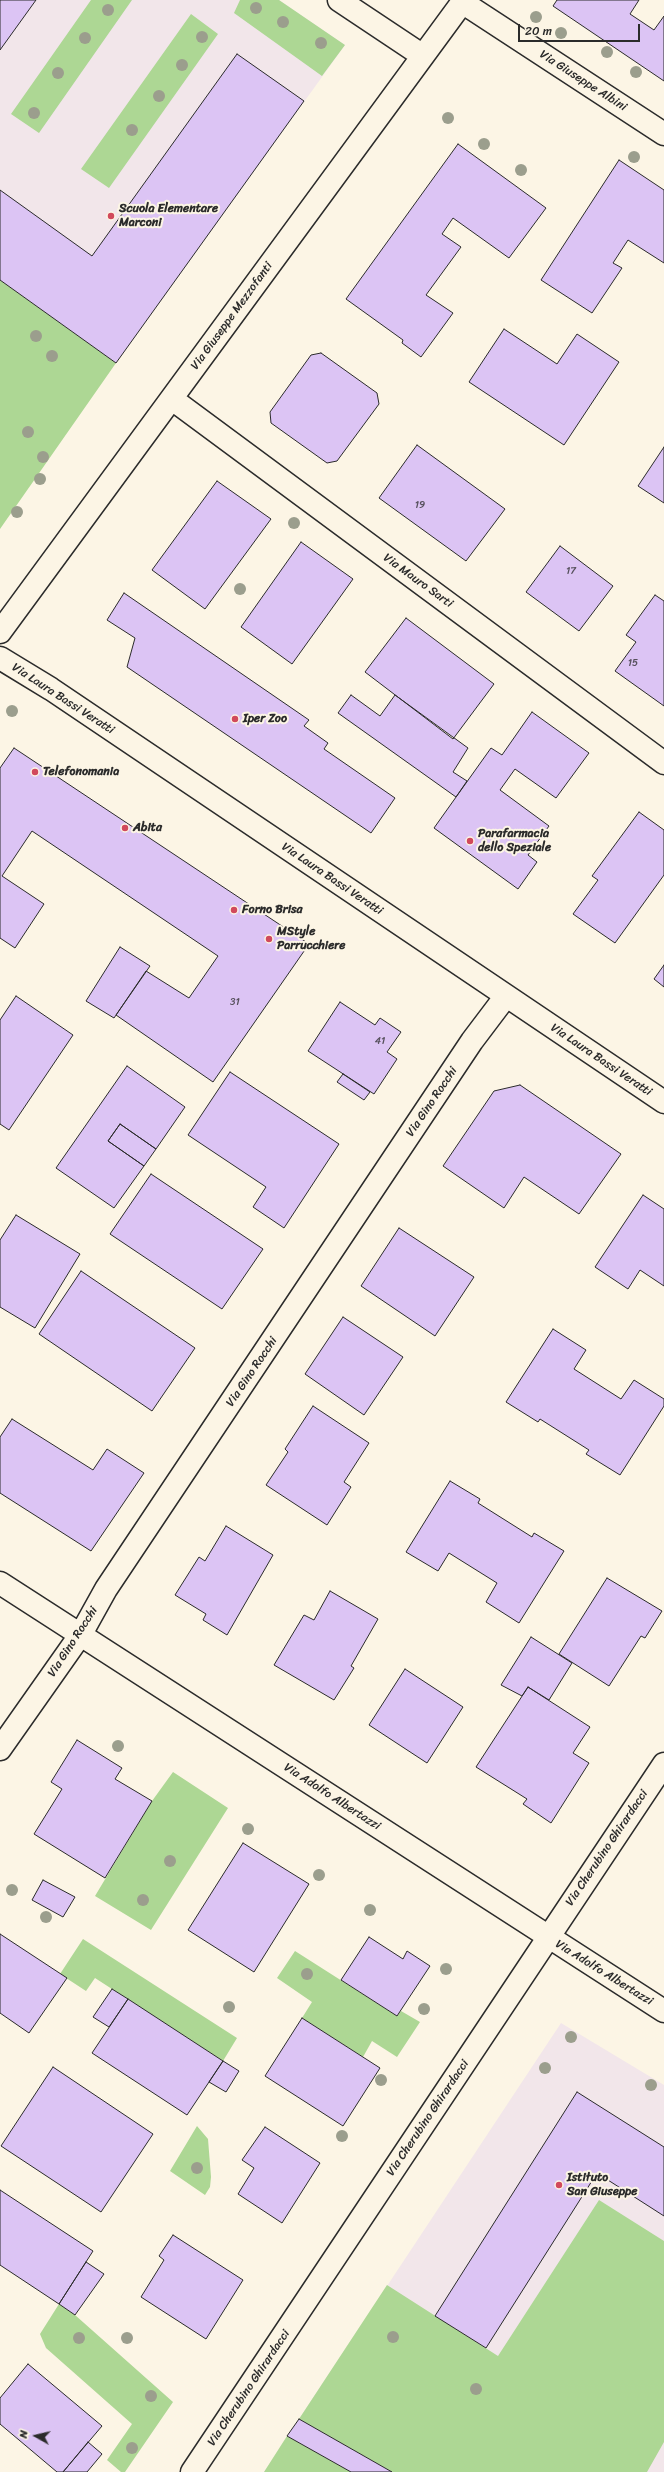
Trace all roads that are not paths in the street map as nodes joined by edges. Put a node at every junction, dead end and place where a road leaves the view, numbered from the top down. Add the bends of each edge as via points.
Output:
1 (339, 0) edge
2 (463, 1) edge
3 (423, 56) junction
4 (664, 134) edge
5 (172, 399) junction
6 (0, 632) edge
7 (0, 658) edge
8 (664, 763) edge
9 (506, 996) junction
10 (664, 1102) edge
11 (0, 1583) edge
12 (81, 1634) junction
13 (0, 1749) edge
14 (664, 1764) edge
15 (547, 1937) junction
16 (664, 2011) edge
17 (192, 2472) edge

1 - 3 street
2 - 3 street, Via Giuseppe Mezzofanti
2 - 4 street, Via Giuseppe Albini
3 - 5 street, Via Giuseppe Mezzofanti
5 - 6 street, Via Giuseppe Mezzofanti
5 - 8 street, Via Mauro Sarti
7 - 9 street, Via Laura Bassi Veratti
9 - 10 street, Via Laura Bassi Veratti
9 - 12 street, Via Gino Rocchi via 472,1041 124,1563
11 - 12 street, Via Adolfo Albertazzi
12 - 13 street, Via Gino Rocchi
12 - 15 street, Via Adolfo Albertazzi
14 - 15 street, Via Cherubino Ghirardacci
15 - 16 street, Via Adolfo Albertazzi
15 - 17 street, Via Cherubino Ghirardacci

